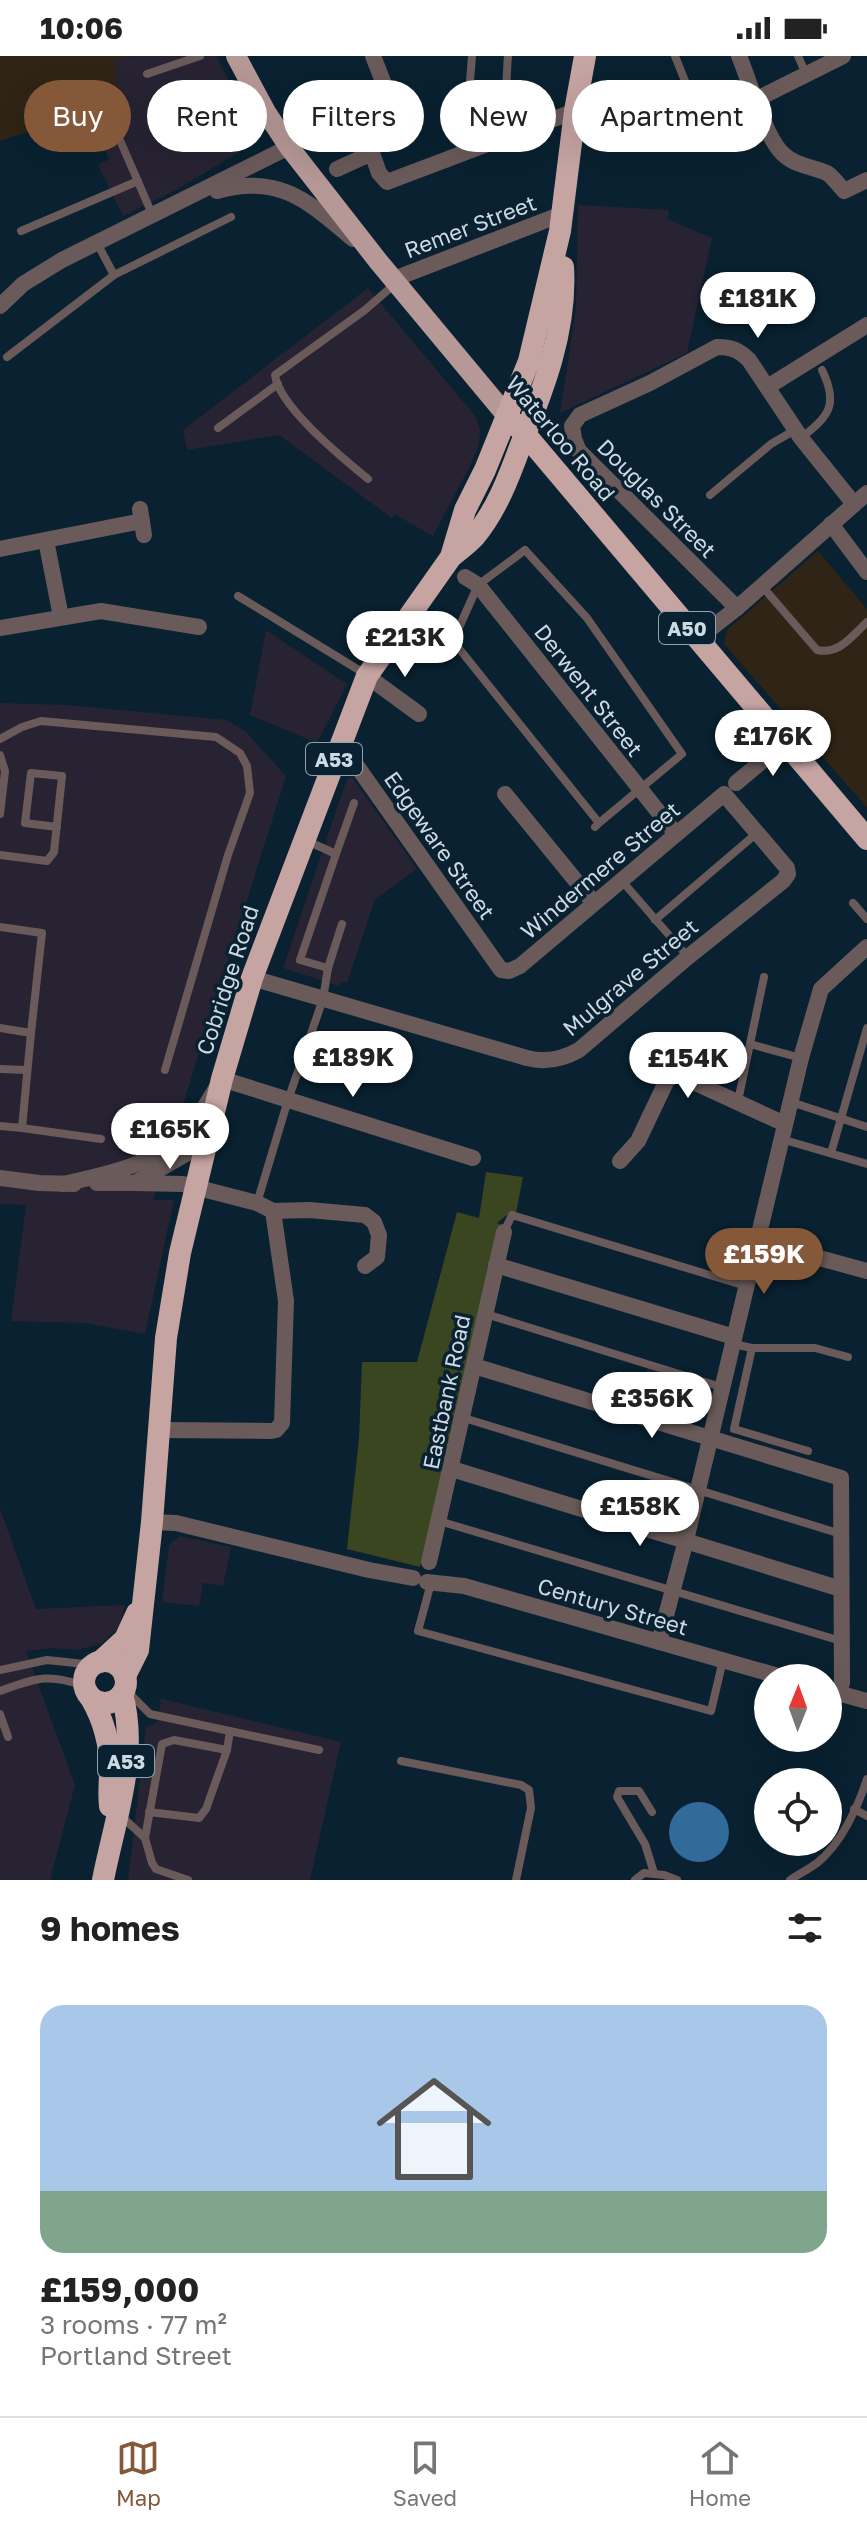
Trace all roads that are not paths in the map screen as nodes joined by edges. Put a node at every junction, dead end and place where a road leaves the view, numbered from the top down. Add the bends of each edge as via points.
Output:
1 (200, 56) edge
2 (236, 56) edge
3 (373, 56) edge
4 (472, 56) edge
5 (508, 56) edge
6 (585, 56) edge
7 (675, 56) edge
8 (739, 56) edge
9 (798, 56) edge
10 (843, 56) edge
11 (147, 74) dead end
12 (806, 74) junction
13 (581, 80) edge
14 (685, 80) edge
15 (749, 80) edge
16 (772, 91) edge
17 (572, 112) edge
18 (572, 135) edge
19 (772, 136) edge
20 (283, 138) edge
21 (283, 150) edge
22 (125, 152) edge
23 (293, 152) edge
24 (372, 153) junction
25 (337, 169) dead end
26 (867, 180) edge
27 (138, 181) junction
28 (182, 201) junction
29 (153, 215) junction
30 (231, 217) dead end
31 (561, 222) junction
32 (21, 231) dead end
33 (97, 243) junction
34 (378, 261) junction
35 (114, 275) junction
36 (395, 281) junction
37 (0, 306) edge
38 (867, 325) edge
39 (7, 357) dead end
40 (822, 370) dead end
41 (278, 384) junction
42 (769, 386) junction
43 (507, 416) junction
44 (218, 428) dead end
45 (525, 434) junction
46 (798, 434) junction
47 (368, 479) dead end
48 (710, 495) dead end
49 (861, 498) edge
50 (142, 522) dead end
51 (831, 524) junction
52 (46, 540) junction
53 (0, 549) edge
54 (861, 552) edge
55 (451, 557) junction
56 (867, 572) edge
57 (472, 581) junction
58 (762, 586) junction
59 (238, 596) dead end
60 (737, 608) junction
61 (61, 617) junction
62 (867, 622) edge
63 (199, 627) dead end
64 (0, 628) edge
65 (696, 640) junction
66 (367, 676) junction
67 (419, 714) dead end
68 (0, 739) edge
69 (785, 742) junction
70 (0, 755) edge
71 (336, 755) junction
72 (729, 786) junction
73 (640, 790) junction
74 (505, 794) dead end
75 (354, 803) dead end
76 (0, 814) edge
77 (57, 827) junction
78 (757, 833) junction
79 (676, 834) junction
80 (867, 839) edge
81 (304, 840) junction
82 (336, 854) junction
83 (0, 855) edge
84 (622, 881) junction
85 (594, 903) junction
86 (853, 903) dead end
87 (867, 919) edge
88 (655, 920) junction
89 (342, 924) dead end
90 (0, 927) edge
91 (867, 948) edge
92 (688, 957) junction
93 (328, 968) junction
94 (501, 970) joint
95 (764, 977) dead end
96 (252, 978) junction
97 (323, 999) junction
98 (0, 1028) edge
99 (867, 1028) edge
100 (31, 1033) junction
101 (750, 1044) junction
102 (801, 1058) junction
103 (0, 1069) edge
104 (27, 1070) junction
105 (165, 1070) dead end
106 (222, 1079) junction
107 (288, 1100) junction
108 (738, 1102) junction
109 (790, 1102) junction
110 (841, 1119) junction
111 (0, 1126) edge
112 (867, 1127) edge
113 (22, 1128) junction
114 (783, 1131) junction
115 (101, 1139) dead end
116 (205, 1143) junction
117 (831, 1153) junction
118 (473, 1158) dead end
119 (620, 1161) dead end
120 (867, 1164) edge
121 (0, 1178) edge
122 (135, 1183) junction
123 (63, 1184) junction
124 (197, 1188) junction
125 (257, 1203) junction
126 (273, 1211) junction
127 (504, 1232) joint
128 (757, 1241) junction
129 (496, 1265) junction
130 (365, 1266) dead end
131 (867, 1271) edge
132 (746, 1286) junction
133 (486, 1314) junction
134 (733, 1340) junction
135 (752, 1348) junction
136 (848, 1357) dead end
137 (474, 1366) junction
138 (721, 1387) junction
139 (464, 1418) junction
140 (159, 1430) junction
141 (710, 1437) junction
142 (808, 1451) dead end
143 (452, 1469) junction
144 (697, 1490) junction
145 (439, 1521) junction
146 (152, 1522) junction
147 (841, 1534) junction
148 (686, 1540) junction
149 (429, 1562) dead end
150 (424, 1581) junction
151 (841, 1589) junction
152 (672, 1592) junction
153 (144, 1597) junction
154 (841, 1641) junction
155 (659, 1642) junction
156 (723, 1660) junction
157 (97, 1663) junction
158 (842, 1664) edge
159 (754, 1669) edge
160 (0, 1670) edge
161 (124, 1686) junction
162 (86, 1689) junction
163 (0, 1691) edge
164 (842, 1694) edge
165 (867, 1701) edge
166 (0, 1714) edge
167 (230, 1731) junction
168 (8, 1737) dead end
169 (227, 1750) junction
170 (319, 1750) dead end
171 (401, 1761) dead end
172 (867, 1779) edge
173 (854, 1809) junction
174 (149, 1812) junction
175 (652, 1812) dead end
176 (113, 1813) junction
177 (867, 1816) edge
178 (145, 1838) junction
179 (654, 1873) junction
180 (674, 1879) edge
181 (87, 1880) edge
182 (103, 1880) edge
183 (188, 1880) edge
184 (516, 1880) edge
185 (635, 1880) edge
186 (790, 1880) edge

1 - 11 lane
2 - 20 main road, Waterloo Road / A50
3 - 24 street via 395,112 361,128
4 - 5 lane via 468,106 482,115 504,102
6 - 13 highway, A53
7 - 14 lane
8 - 15 street
9 - 12 lane
10 - 12 street
12 - 16 street
17 - 24 street via 387,182
18 - 31 highway, A53
19 - 26 street via 781,152 801,166 829,174 844,191
21 - 28 street
22 - 27 lane
23 - 34 main road, Waterloo Road / A50
24 - 25 street
27 - 29 lane
27 - 32 lane
28 - 29 street
28 - 34 street via 229,187 276,188 297,195
29 - 33 street
30 - 35 lane
31 - 36 street, Remer Street
31 - 43 highway, A53 via 533,348
31 - 45 highway, A53 via 563,280 556,336
33 - 35 lane
33 - 37 street via 23,284
34 - 36 main road, Waterloo Road / A50
35 - 39 lane
36 - 41 lane via 365,310 275,375
36 - 43 main road, Waterloo Road / A50
38 - 42 street
40 - 46 lane via 830,386 829,409 824,421
41 - 44 lane
41 - 47 lane via 311,430
42 - 46 street
42 - 60 street, Douglas Street via 741,352 717,347 580,415 572,426 579,451
43 - 45 highway, Waterloo Road / A50
43 - 55 highway, Cobridge Road / A53 via 465,510
45 - 55 highway, Cobridge Road / A53 via 494,507 475,536
45 - 65 highway, Waterloo Road / A50
46 - 48 lane via 771,444
46 - 49 street
49 - 51 street
50 - 52 street
51 - 54 street
51 - 58 street
52 - 53 street
52 - 61 street
54 - 56 street
55 - 66 highway, Cobridge Road / A53
57 - 73 street, Derwent Street
57 - 73 lane via 453,641 597,825
57 - 73 lane via 525,550 587,618 682,754
58 - 60 street
58 - 62 lane via 817,650 837,650
59 - 66 lane
60 - 65 street
61 - 63 street via 101,611
61 - 64 street
65 - 69 highway, Waterloo Road / A50
66 - 67 street
66 - 71 highway, Cobridge Road / A53
68 - 105 lane via 41,721 216,737 240,753 247,766 250,793
69 - 72 street, Windermere Street
69 - 80 highway, Waterloo Road / A50
70 - 76 lane via 5,771
71 - 81 highway, Cobridge Road / A53
71 - 94 street, Edgeware Street via 354,762
72 - 78 street
72 - 79 street, Windermere Street
73 - 79 street, Derwent Street
74 - 85 street
75 - 82 lane
77 - 77 lane via 25,823 31,773 62,776
77 - 83 lane via 54,852 47,861
78 - 88 lane
78 - 92 street, Mulgrave Street via 788,874
79 - 84 street, Windermere Street
81 - 82 lane
81 - 96 highway, Cobridge Road / A53
82 - 93 lane via 300,960
84 - 85 street, Windermere Street
84 - 88 lane
85 - 94 street, Windermere Street via 520,966
86 - 87 lane
88 - 92 lane
89 - 93 lane
90 - 100 lane via 42,933
91 - 102 street via 821,989
92 - 97 street, Mulgrave Street via 579,1050 553,1060 538,1061
93 - 97 lane
95 - 101 lane
96 - 97 street, Mulgrave Street
96 - 106 highway, Cobridge Road / A53
97 - 107 lane
98 - 100 lane
99 - 110 lane
100 - 104 lane
101 - 102 lane
101 - 108 lane
102 - 109 street
103 - 104 lane
104 - 113 lane
106 - 107 street
106 - 116 highway, Cobridge Road / A53
106 - 123 street via 191,1128 162,1152 118,1171
107 - 118 street
107 - 125 lane
108 - 114 street
108 - 119 street via 676,1074 667,1080 638,1141
109 - 110 lane
109 - 114 street
110 - 112 lane
110 - 117 lane
111 - 113 lane
113 - 115 lane
114 - 117 lane
114 - 128 street
116 - 122 street
116 - 124 highway, Cobridge Road / A53
117 - 120 lane
121 - 123 street
122 - 123 street
122 - 124 street
124 - 125 street
124 - 140 highway, Cobridge Road / A53 via 166,1338
125 - 126 street
126 - 130 street via 365,1215 379,1235 377,1257
126 - 140 street via 286,1301 282,1423 271,1431
127 - 129 street, Eastbank Road
127 - 132 lane via 512,1215
128 - 131 street
128 - 132 street
129 - 133 street, Eastbank Road
129 - 134 street
132 - 134 street
133 - 137 street, Eastbank Road
133 - 138 lane
134 - 135 lane
134 - 138 street
135 - 136 lane via 815,1348
135 - 142 lane via 734,1429
137 - 139 street, Eastbank Road
137 - 141 street
138 - 141 street
139 - 143 street, Eastbank Road
139 - 144 lane
140 - 146 highway, Cobridge Road / A53
141 - 144 street
141 - 147 street via 841,1478
143 - 145 street, Eastbank Road
143 - 148 street
144 - 147 lane
144 - 148 street
145 - 149 street, Eastbank Road
145 - 152 lane
146 - 150 street, Century Street via 176,1523
146 - 153 highway, Cobridge Road / A53
147 - 151 street
148 - 151 street
148 - 152 street
150 - 155 street, Century Street via 464,1586
150 - 156 lane via 418,1631 711,1711
151 - 154 street
152 - 154 lane
152 - 155 street
153 - 157 highway, Cobridge Road / A53 via 125,1639
153 - 161 highway, Cobridge Road / A53 via 138,1650
154 - 158 street
155 - 156 street, Century Street
156 - 159 street, Century Street
157 - 160 lane via 47,1660
157 - 161 highway via 116,1665
157 - 162 highway via 86,1674
161 - 162 highway via 108,1703
161 - 167 lane via 150,1714
161 - 176 highway, Cobridge Road / A53 via 124,1790
162 - 163 lane via 52,1677
162 - 176 highway, Cobridge Road / A53 via 101,1713
164 - 165 street
166 - 168 lane
167 - 169 lane
167 - 170 lane
169 - 174 lane via 199,1818
169 - 174 lane via 165,1741
171 - 184 lane via 529,1790 531,1808
172 - 173 lane
173 - 177 lane
173 - 186 lane via 819,1861
174 - 178 lane
175 - 179 lane via 639,1791 619,1791 619,1804 645,1844
176 - 178 lane
176 - 181 highway
176 - 182 highway, Cobridge Road / A53
178 - 183 lane via 156,1869
179 - 180 lane
179 - 185 lane

